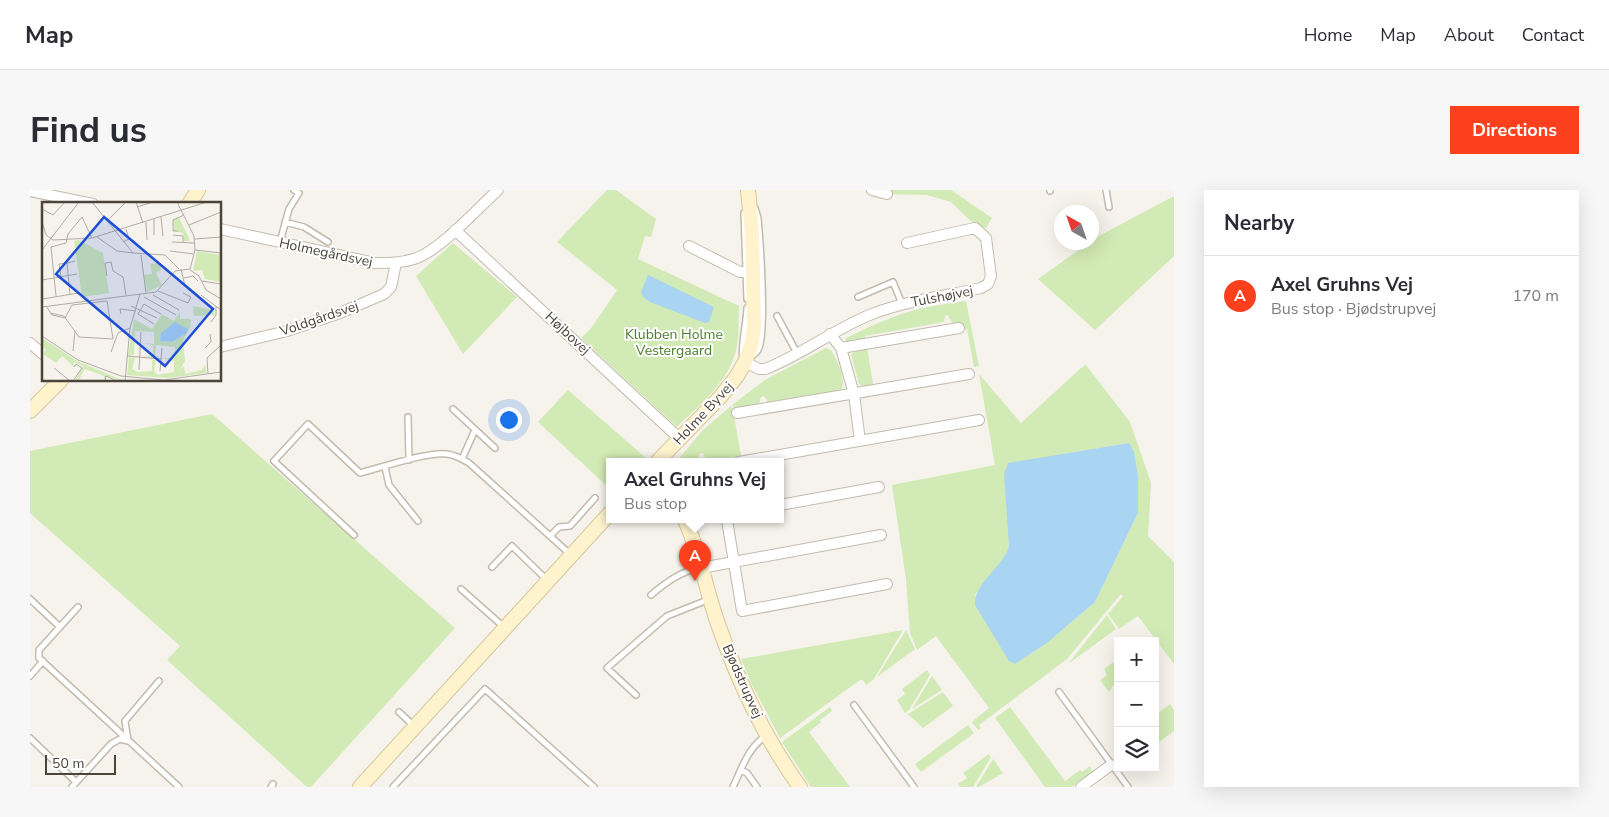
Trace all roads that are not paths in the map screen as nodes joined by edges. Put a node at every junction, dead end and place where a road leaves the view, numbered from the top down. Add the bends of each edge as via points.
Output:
1 (198, 190) edge
2 (294, 190) edge
3 (498, 190) edge
4 (748, 190) edge
5 (872, 190) edge
6 (1106, 190) edge
7 (30, 191) edge
8 (886, 194) dead end
9 (71, 195) edge
10 (88, 202) edge
11 (190, 202) edge
12 (1109, 207) dead end
13 (285, 222) junction
14 (221, 229) edge
15 (455, 230) junction
16 (280, 242) junction
17 (328, 242) dead end
18 (907, 243) dead end
19 (689, 246) dead end
20 (396, 263) junction
21 (749, 272) junction
22 (858, 297) dead end
23 (902, 304) junction
24 (776, 316) dead end
25 (960, 328) dead end
26 (830, 334) junction
27 (30, 343) edge
28 (221, 347) edge
29 (841, 348) junction
30 (42, 353) edge
31 (797, 353) junction
32 (745, 362) junction
33 (969, 374) dead end
34 (60, 381) edge
35 (854, 394) junction
36 (453, 409) dead end
37 (30, 411) edge
38 (737, 413) dead end
39 (408, 417) dead end
40 (979, 420) dead end
41 (475, 430) junction
42 (680, 438) junction
43 (860, 441) junction
44 (495, 448) dead end
45 (661, 458) edge
46 (762, 458) edge
47 (462, 459) junction
48 (409, 460) junction
49 (386, 467) junction
50 (879, 487) dead end
51 (595, 498) dead end
52 (784, 504) edge
53 (606, 518) edge
54 (418, 521) dead end
55 (685, 523) edge
56 (728, 523) edge
57 (354, 535) dead end
58 (881, 535) dead end
59 (550, 536) junction
60 (571, 556) junction
61 (734, 562) junction
62 (492, 567) dead end
63 (701, 568) junction
64 (548, 581) junction
65 (886, 584) dead end
66 (461, 589) dead end
67 (651, 595) dead end
68 (30, 599) edge
69 (710, 599) junction
70 (78, 607) dead end
71 (60, 627) junction
72 (505, 628) junction
73 (43, 661) junction
74 (30, 676) edge
75 (159, 681) dead end
76 (1059, 692) dead end
77 (636, 695) dead end
78 (854, 705) dead end
79 (399, 712) dead end
80 (415, 727) junction
81 (767, 735) junction
82 (30, 738) edge
83 (128, 741) junction
84 (1112, 765) junction
85 (741, 770) junction
86 (76, 782) junction
87 (72, 787) edge
88 (179, 787) edge
89 (360, 787) edge
90 (393, 787) edge
91 (594, 787) edge
92 (733, 787) edge
93 (757, 787) edge
94 (800, 787) edge
95 (914, 787) edge
96 (1080, 787) edge
97 (1128, 787) edge

1 - 11 street
2 - 13 lane via 299,193
3 - 15 street, Holmegårdsvej
4 - 21 street, Holme Byvej via 752,232
4 - 32 lane via 758,218 762,330 758,350
5 - 8 street
6 - 12 lane
7 - 9 street
9 - 10 street
13 - 16 lane
13 - 17 lane via 304,227
14 - 16 street, Holmegårdsvej
15 - 20 street, Holmegårdsvej via 426,254
15 - 42 street, Højbovej
16 - 20 street, Holmegårdsvej via 374,263
18 - 23 street, Tulshøjvej via 975,228 986,238 991,276 988,284 981,288
19 - 21 street via 740,272
20 - 28 street, Voldgårdsvej via 391,287 384,294 287,331
21 - 32 street, Holme Byvej via 754,328
22 - 23 lane via 893,282
23 - 26 street, Tulshøjvej via 871,314
24 - 31 lane
25 - 29 street
26 - 29 street
26 - 31 street, Tulshøjvej
27 - 30 street
29 - 35 street
31 - 32 street, Tulshøjvej via 765,369
32 - 42 street, Holme Byvej via 721,396
33 - 35 street
34 - 37 street
35 - 38 street
35 - 43 street
36 - 41 lane
39 - 48 lane
40 - 43 street
41 - 44 lane
41 - 47 lane
42 - 45 street, Holme Byvej
43 - 46 street
47 - 48 lane via 433,454
47 - 59 lane
48 - 49 lane
49 - 54 lane via 389,485
49 - 57 lane via 360,473 308,424 274,461
50 - 52 street
51 - 59 lane via 570,526 559,527
53 - 60 street
55 - 63 street, Bjødstrupvej
56 - 61 street
58 - 61 street
59 - 60 lane
60 - 64 street
61 - 63 street
61 - 65 street via 742,611
62 - 64 lane via 512,546
63 - 67 lane via 684,572
63 - 69 street, Bjødstrupvej
64 - 72 street
66 - 72 lane
68 - 71 lane
69 - 77 lane via 667,616 607,668
69 - 81 street, Bjødstrupvej via 737,672
70 - 71 lane
71 - 73 lane via 39,650 39,658
72 - 80 street
73 - 74 lane
73 - 83 lane
75 - 83 lane via 125,721
76 - 84 lane
78 - 95 lane
79 - 80 lane
80 - 89 street
81 - 85 lane via 755,743
81 - 94 street, Bjødstrupvej
82 - 86 lane
83 - 86 lane via 120,739 111,744
83 - 88 lane
84 - 96 street
84 - 97 lane
85 - 92 lane
85 - 93 lane
86 - 87 lane
90 - 91 lane via 485,690

